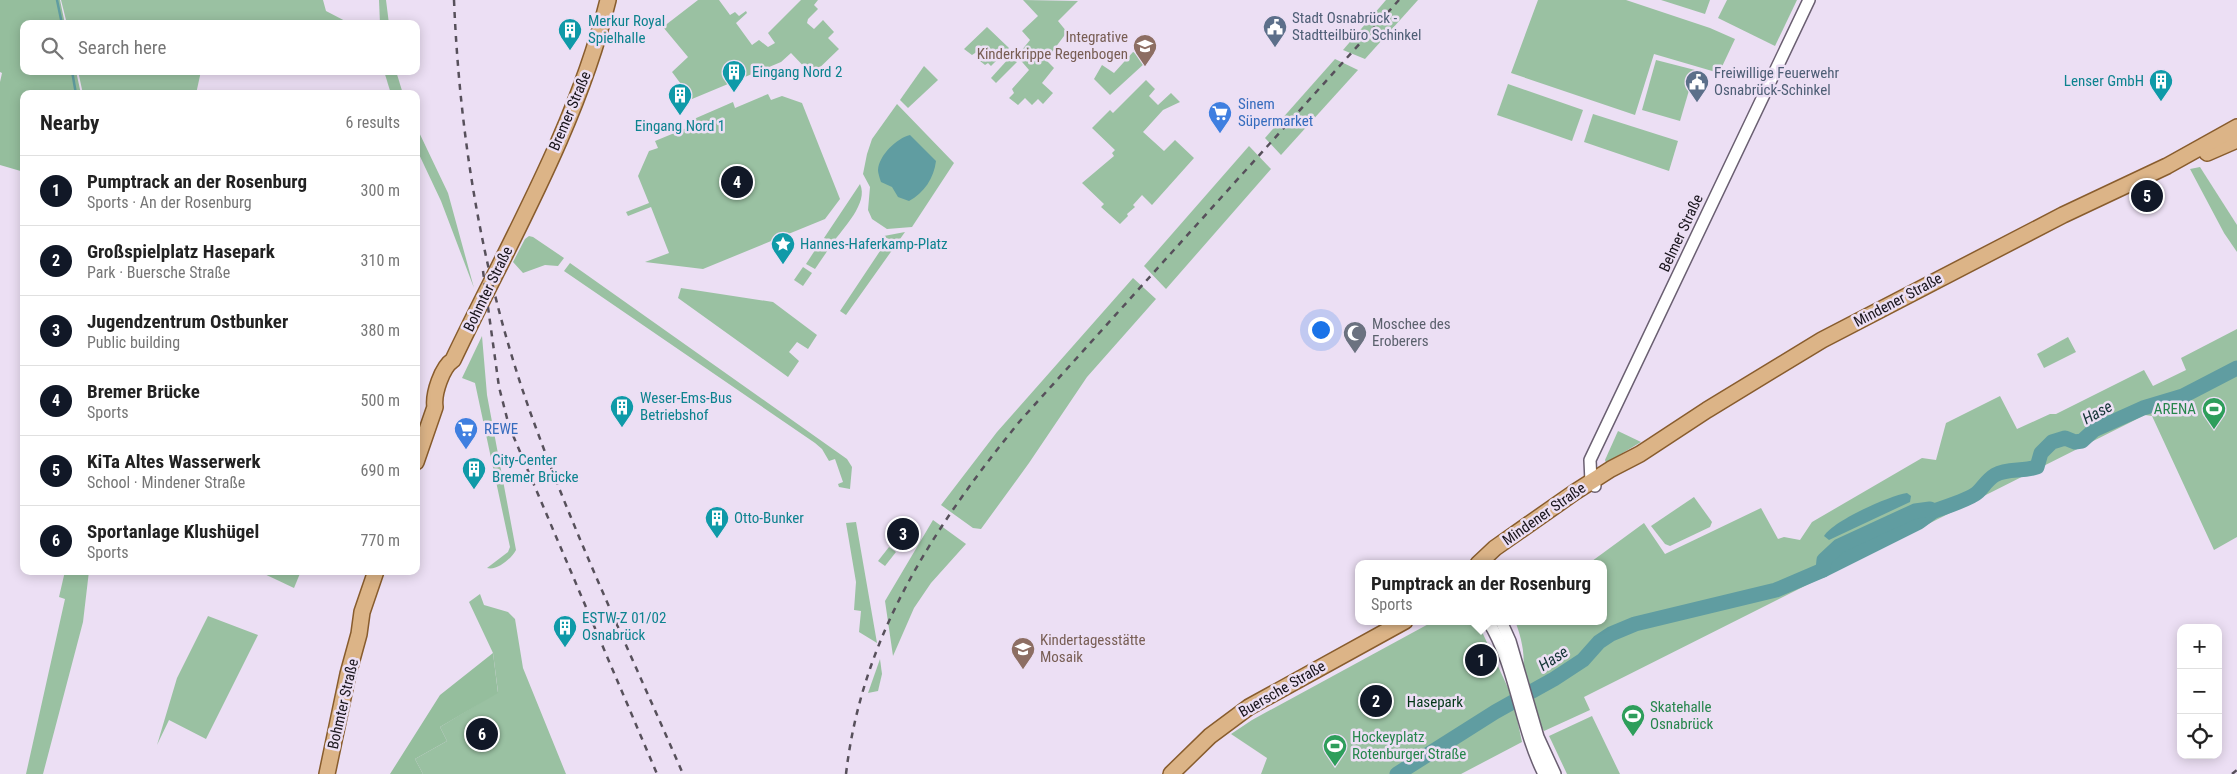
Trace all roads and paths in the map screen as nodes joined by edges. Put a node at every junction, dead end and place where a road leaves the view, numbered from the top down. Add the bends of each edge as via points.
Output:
1 (608, 0) edge
2 (1809, 0) edge
3 (2237, 127) edge
4 (2237, 140) edge
5 (2167, 166) junction
6 (522, 218) joint
7 (420, 450) edge
8 (1594, 484) junction
9 (1482, 560) edge
10 (1496, 560) edge
11 (375, 575) edge
12 (383, 575) edge
13 (1398, 625) edge
14 (1490, 625) edge
15 (1503, 625) edge
16 (359, 634) junction
17 (1517, 685) junction
18 (1524, 710) junction
19 (327, 774) edge
20 (1171, 774) edge
21 (1544, 774) edge
22 (1555, 774) edge

1 - 6 main road, Bremer Straße via 578,94
2 - 8 street, Belmer Straße via 1590,460
3 - 5 main road, Mindener Straße
4 - 5 main road, Mindener Straße
5 - 8 main road, Mindener Straße via 2063,215 1822,340 1640,454 1631,466
6 - 7 main road, Bohmter Straße via 438,387 435,407
8 - 9 main road, Mindener Straße via 1495,548
8 - 10 main road, Mindener Straße
11 - 16 main road, Bohmter Straße via 362,612
12 - 16 main road, Bohmter Straße
13 - 20 main road, Buersche Straße via 1249,707 1210,736
14 - 17 street
15 - 17 street via 1510,641
16 - 19 main road, Bohmter Straße
17 - 18 street
18 - 21 street
18 - 22 street

